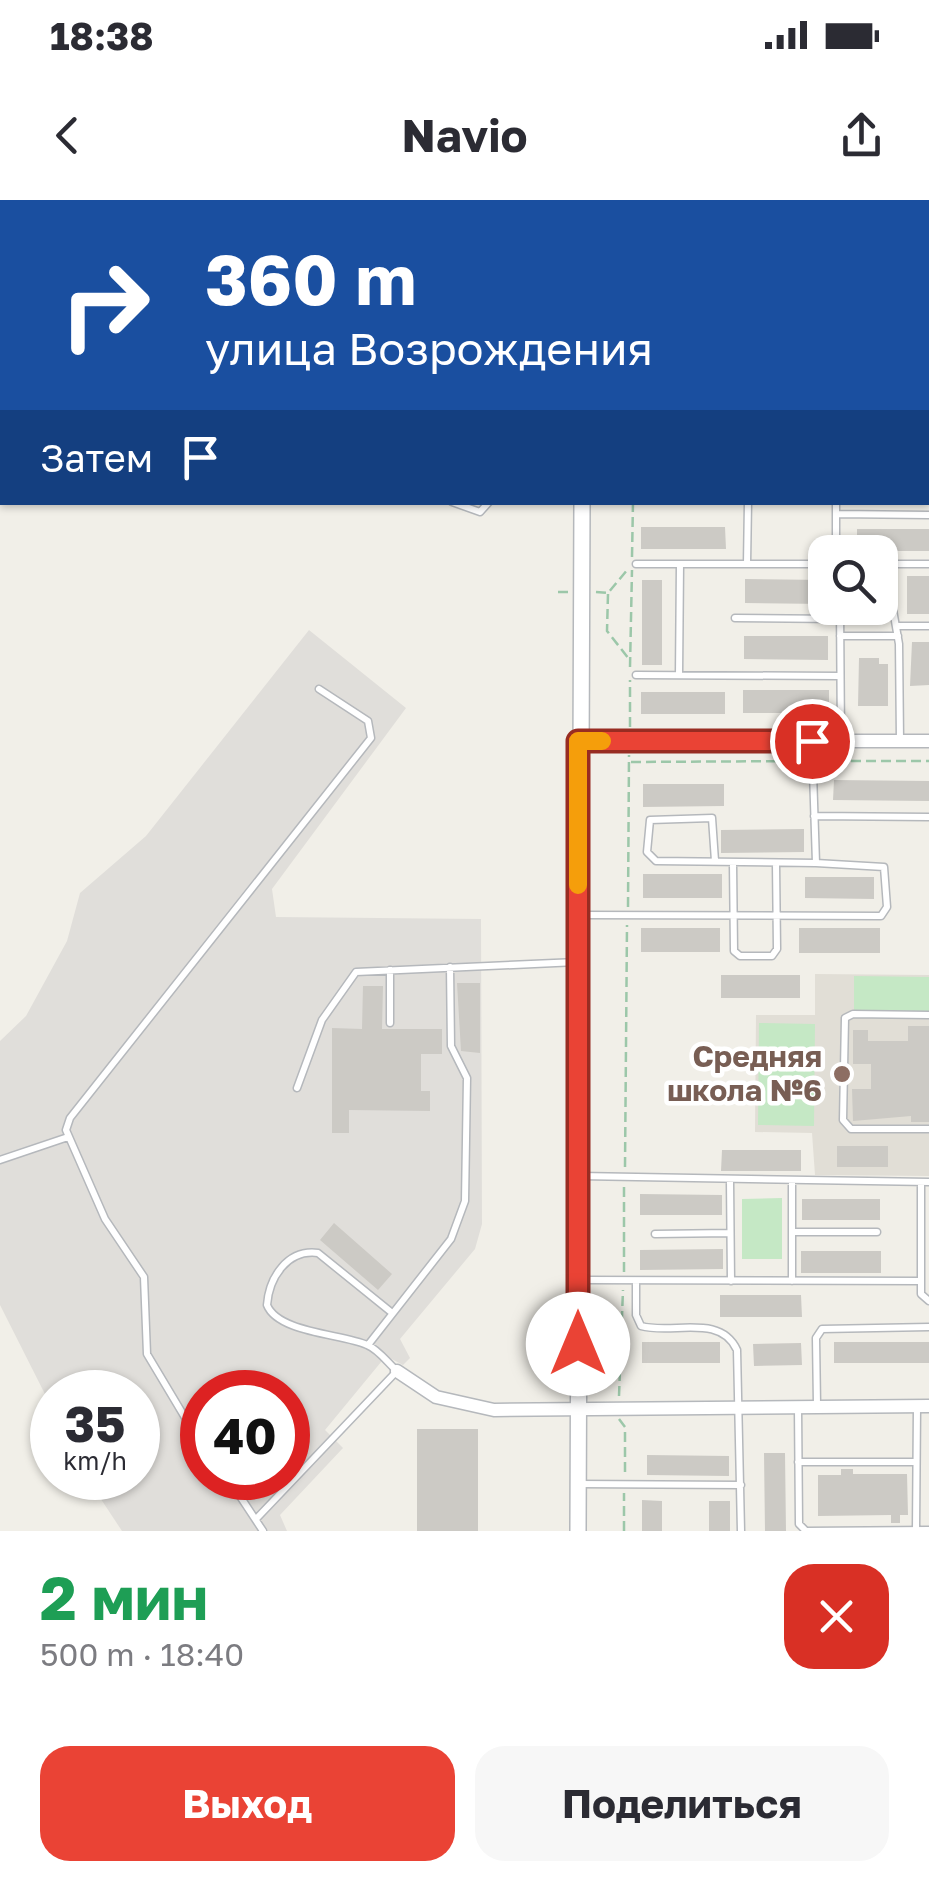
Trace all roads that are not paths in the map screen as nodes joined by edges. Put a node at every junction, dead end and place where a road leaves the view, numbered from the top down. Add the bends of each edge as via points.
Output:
1 (460, 505) edge
2 (487, 505) edge
3 (582, 505) edge
4 (748, 505) edge
5 (836, 505) edge
6 (836, 514) junction
7 (929, 515) edge
8 (836, 535) edge
9 (634, 564) road end
10 (680, 564) junction
11 (748, 564) junction
12 (808, 564) edge
13 (898, 564) edge
14 (929, 564) edge
15 (735, 618) dead end
16 (808, 619) edge
17 (840, 625) edge
18 (896, 626) joint
19 (929, 626) edge
20 (840, 636) junction
21 (898, 636) junction
22 (679, 674) junction
23 (636, 675) dead end
24 (840, 676) junction
25 (319, 689) dead end
26 (900, 740) junction
27 (929, 740) edge
28 (578, 741) junction
29 (812, 741) junction
30 (841, 741) junction
31 (814, 816) junction
32 (929, 817) edge
33 (715, 861) junction
34 (816, 863) junction
35 (733, 864) junction
36 (776, 864) junction
37 (578, 915) junction
38 (734, 916) junction
39 (776, 916) junction
40 (578, 962) junction
41 (450, 966) junction
42 (390, 970) junction
43 (929, 1015) edge
44 (390, 1023) dead end
45 (296, 1088) dead end
46 (929, 1130) edge
47 (68, 1137) junction
48 (0, 1160) edge
49 (578, 1176) junction
50 (730, 1181) junction
51 (792, 1181) junction
52 (925, 1182) edge
53 (792, 1232) junction
54 (877, 1232) dead end
55 (730, 1233) junction
56 (654, 1234) dead end
57 (577, 1280) junction
58 (730, 1281) junction
59 (792, 1281) junction
60 (920, 1281) junction
61 (636, 1282) junction
62 (929, 1301) edge
63 (391, 1312) junction
64 (929, 1327) edge
65 (368, 1345) junction
66 (397, 1371) junction
67 (740, 1406) junction
68 (798, 1406) junction
69 (816, 1406) junction
70 (923, 1406) edge
71 (578, 1407) junction
72 (180, 1409) edge
73 (798, 1462) junction
74 (916, 1462) junction
75 (578, 1484) junction
76 (741, 1485) junction
77 (244, 1500) edge
78 (258, 1518) junction
79 (929, 1530) edge
80 (263, 1531) edge
81 (578, 1531) edge
82 (741, 1531) edge
83 (916, 1531) edge

1 - 2 lane via 480,512
3 - 28 street
4 - 11 lane
5 - 6 lane
6 - 7 lane
6 - 8 lane
9 - 10 lane
10 - 11 lane
10 - 22 lane
11 - 12 lane
13 - 14 lane
15 - 16 lane
17 - 20 lane
18 - 19 lane
18 - 21 lane
20 - 21 lane
20 - 24 lane
21 - 26 lane
22 - 23 lane
22 - 24 lane
24 - 30 lane
25 - 47 lane via 368,721 371,738 70,1118
26 - 27 street
26 - 30 street
28 - 29 street
28 - 37 street
29 - 30 street
29 - 31 lane
31 - 32 lane
31 - 34 lane
33 - 33 lane via 651,858 650,820 712,818
33 - 35 lane
34 - 36 lane
34 - 39 lane via 884,867 885,913
35 - 36 lane
35 - 38 lane
36 - 39 lane
37 - 38 lane
37 - 40 street
38 - 39 lane
38 - 39 lane via 734,951 740,956 772,956
40 - 41 lane
40 - 49 street
41 - 42 lane
41 - 63 lane via 451,1046 467,1078 465,1200 450,1239
42 - 44 lane
42 - 45 lane via 352,976 322,1020
43 - 46 lane via 845,1018 843,1120 851,1129
47 - 48 lane
47 - 72 lane via 105,1219 144,1277 147,1354
49 - 50 lane
49 - 57 street
50 - 51 lane
50 - 55 lane
51 - 52 lane
51 - 53 lane
52 - 60 lane
53 - 54 lane
53 - 59 lane
55 - 56 lane
55 - 58 lane
57 - 61 lane
57 - 71 street
58 - 59 lane
58 - 61 lane
59 - 60 lane
60 - 62 lane
61 - 67 lane via 641,1326 713,1329 728,1336 739,1359
63 - 65 lane
63 - 65 lane via 318,1253 291,1260 274,1275 267,1305 274,1316
64 - 69 lane via 822,1329 816,1338
65 - 66 lane
66 - 71 street via 424,1392 465,1406
66 - 78 lane
67 - 68 street
67 - 71 street
67 - 76 lane
68 - 69 street
68 - 73 lane
69 - 70 street
70 - 74 lane
71 - 75 street
73 - 74 lane
73 - 83 lane via 800,1524 806,1531
74 - 83 lane
75 - 76 lane
75 - 81 street
76 - 82 lane
77 - 78 lane
78 - 80 lane
79 - 83 lane

